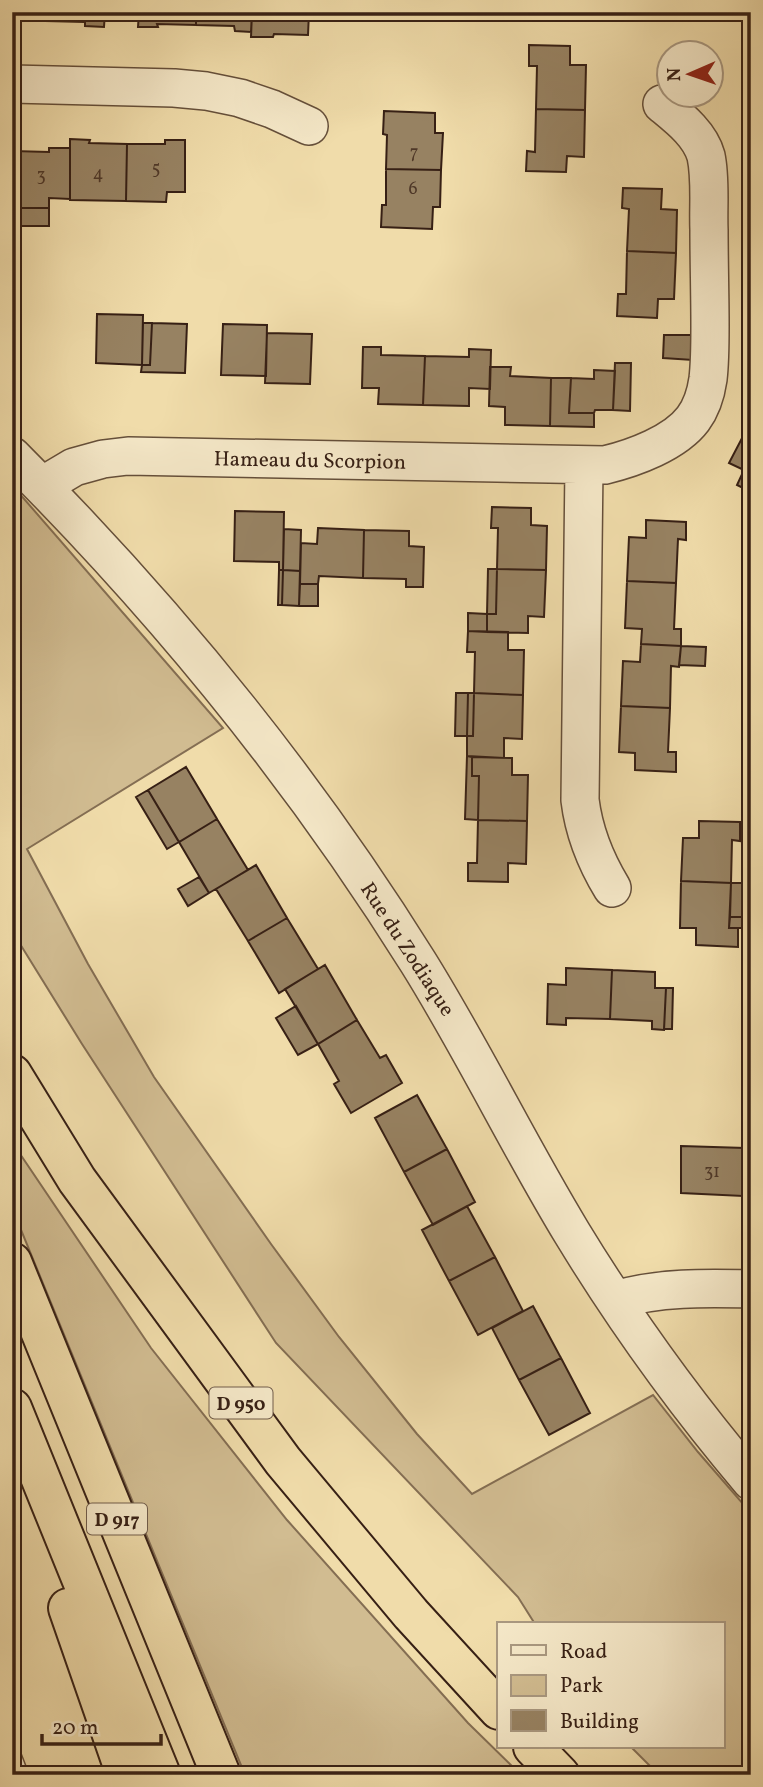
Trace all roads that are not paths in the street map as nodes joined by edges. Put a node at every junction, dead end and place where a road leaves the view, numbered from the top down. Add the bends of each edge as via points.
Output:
1 (12, 84) edge
2 (667, 108) edge
3 (309, 126) dead end
4 (12, 456) edge
5 (584, 466) junction
6 (42, 486) junction
7 (612, 888) dead end
8 (12, 1074) edge
9 (12, 1262) edge
10 (751, 1289) edge
11 (615, 1300) junction
12 (12, 1408) edge
13 (12, 1447) edge
14 (751, 1481) edge
15 (497, 1708) edge
16 (534, 1748) edge
17 (12, 1757) edge
18 (19, 1775) edge
19 (126, 1775) edge
20 (161, 1775) edge
21 (221, 1775) edge
22 (560, 1775) edge

1 - 3 street via 205,90 262,105
2 - 5 street, Hameau du Scorpion via 694,134 705,154 708,173 708,380 703,402 693,420 651,449 626,460
4 - 6 street, Rue du Zodiaque
5 - 6 street, Hameau du Scorpion via 128,456 74,467
5 - 7 street via 580,800 590,847
6 - 11 street, Rue du Zodiaque via 159,614 316,811 446,1007
8 - 15 highway, D 950 via 77,1180 283,1461 411,1614
9 - 21 highway, D 917
10 - 11 street via 659,1290
11 - 14 street, Rue du Zodiaque
12 - 20 highway
13 - 19 highway
16 - 22 highway
17 - 18 lane

